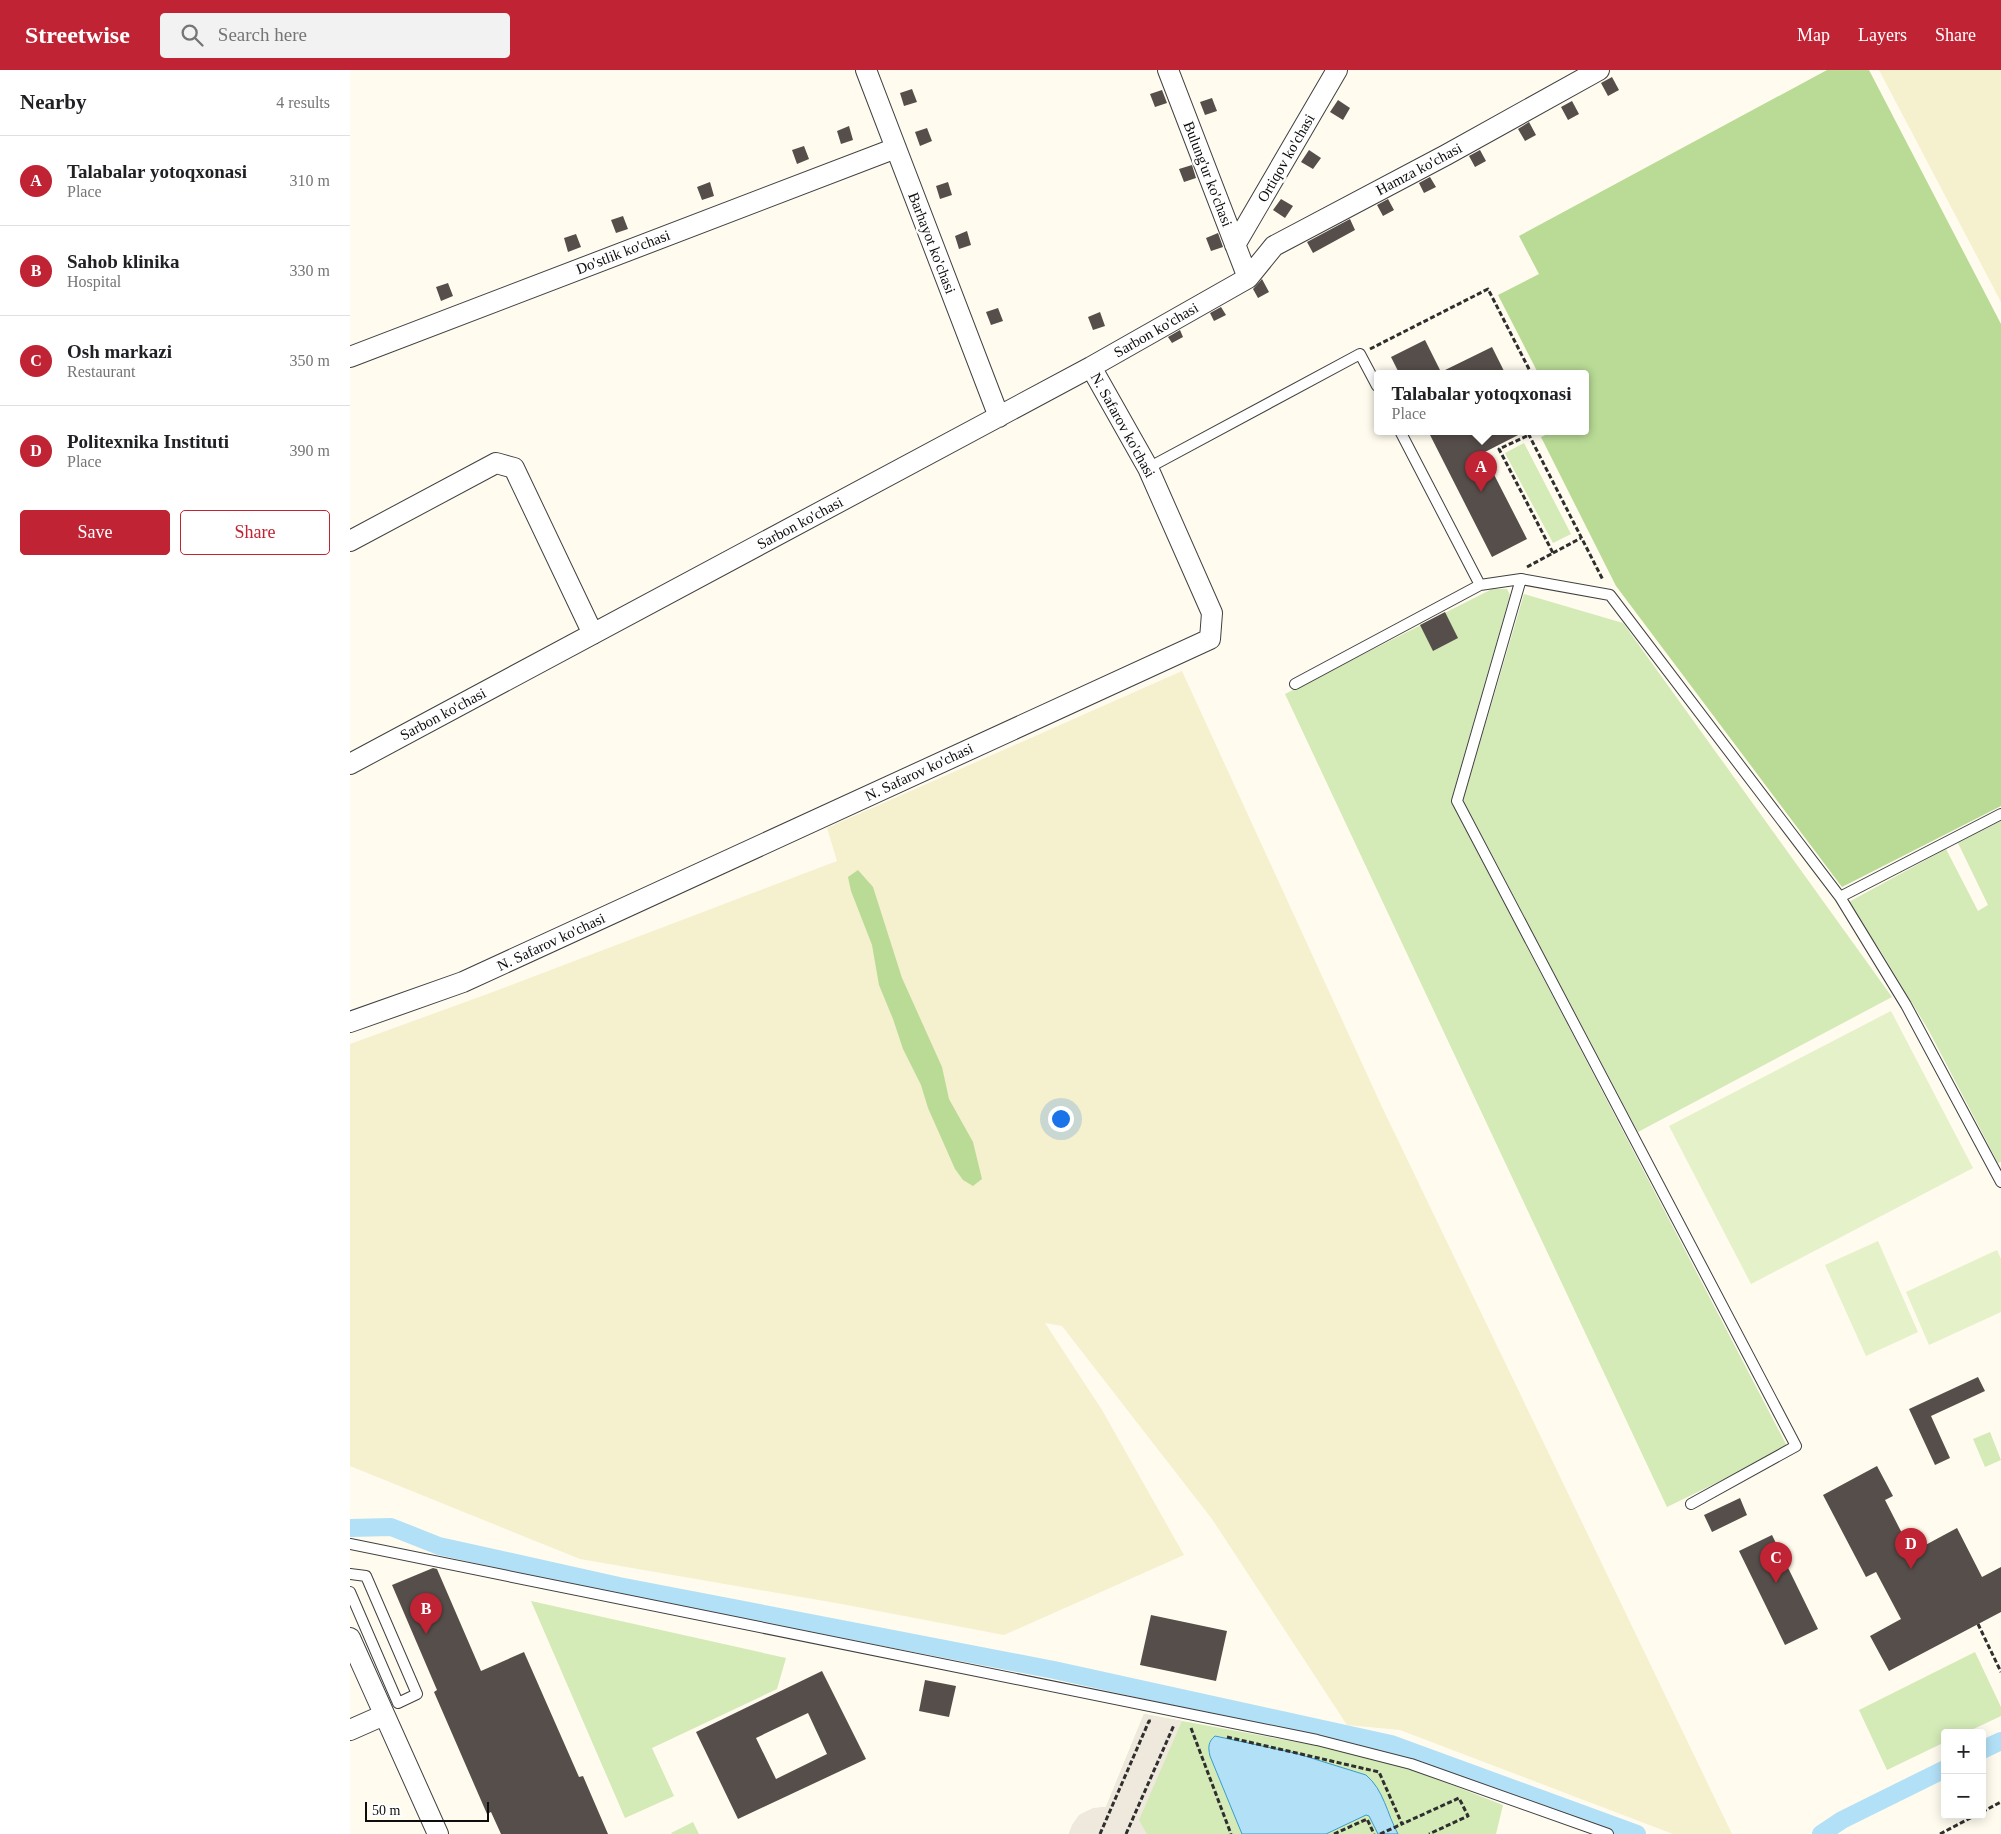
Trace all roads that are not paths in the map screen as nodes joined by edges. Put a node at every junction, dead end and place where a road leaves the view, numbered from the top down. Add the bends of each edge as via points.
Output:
1 (866, 70) edge
2 (1168, 70) edge
3 (1337, 70) edge
4 (1599, 70) edge
5 (896, 148) junction
6 (1235, 246) junction
7 (1248, 278) junction
8 (350, 357) edge
9 (1091, 367) junction
10 (1374, 380) edge
11 (999, 417) junction
12 (1402, 435) edge
13 (1148, 468) junction
14 (350, 541) edge
15 (1521, 579) junction
16 (1480, 585) junction
17 (593, 634) junction
18 (1296, 684) dead end
19 (350, 764) edge
20 (2001, 814) edge
21 (1840, 897) junction
22 (350, 1022) edge
23 (2001, 1182) edge
24 (1691, 1504) dead end
25 (350, 1544) edge
26 (350, 1574) edge
27 (350, 1592) edge
28 (350, 1638) edge
29 (384, 1715) junction
30 (350, 1730) edge
31 (438, 1834) edge
32 (1608, 1834) edge

1 - 5 street, Barhayot ko'chasi
2 - 6 street, Bulung'ur ko'chasi
3 - 6 street, Ortiqov ko'chasi
4 - 7 street, Hamza ko'chasi via 1274,246
5 - 8 street, Do'stlik ko'chasi
5 - 11 street, Barhayot ko'chasi
6 - 7 street, Bulung'ur ko'chasi
7 - 9 street, Sarbon ko'chasi
9 - 11 street, Sarbon ko'chasi
9 - 13 street, N. Safarov ko'chasi
10 - 13 lane via 1360,354
11 - 17 street, Sarbon ko'chasi
12 - 16 lane
13 - 22 street, N. Safarov ko'chasi via 1212,613 1210,640 463,982
14 - 17 street via 496,463 514,468
15 - 16 lane
15 - 21 lane via 1610,595
15 - 24 lane via 1457,801 1796,1446
16 - 18 lane
17 - 19 street, Sarbon ko'chasi
20 - 21 lane
21 - 23 lane via 1906,1005
25 - 32 lane via 1317,1740 1411,1764
26 - 27 lane via 366,1576 417,1694 398,1703
28 - 29 street
29 - 30 street
29 - 31 street

